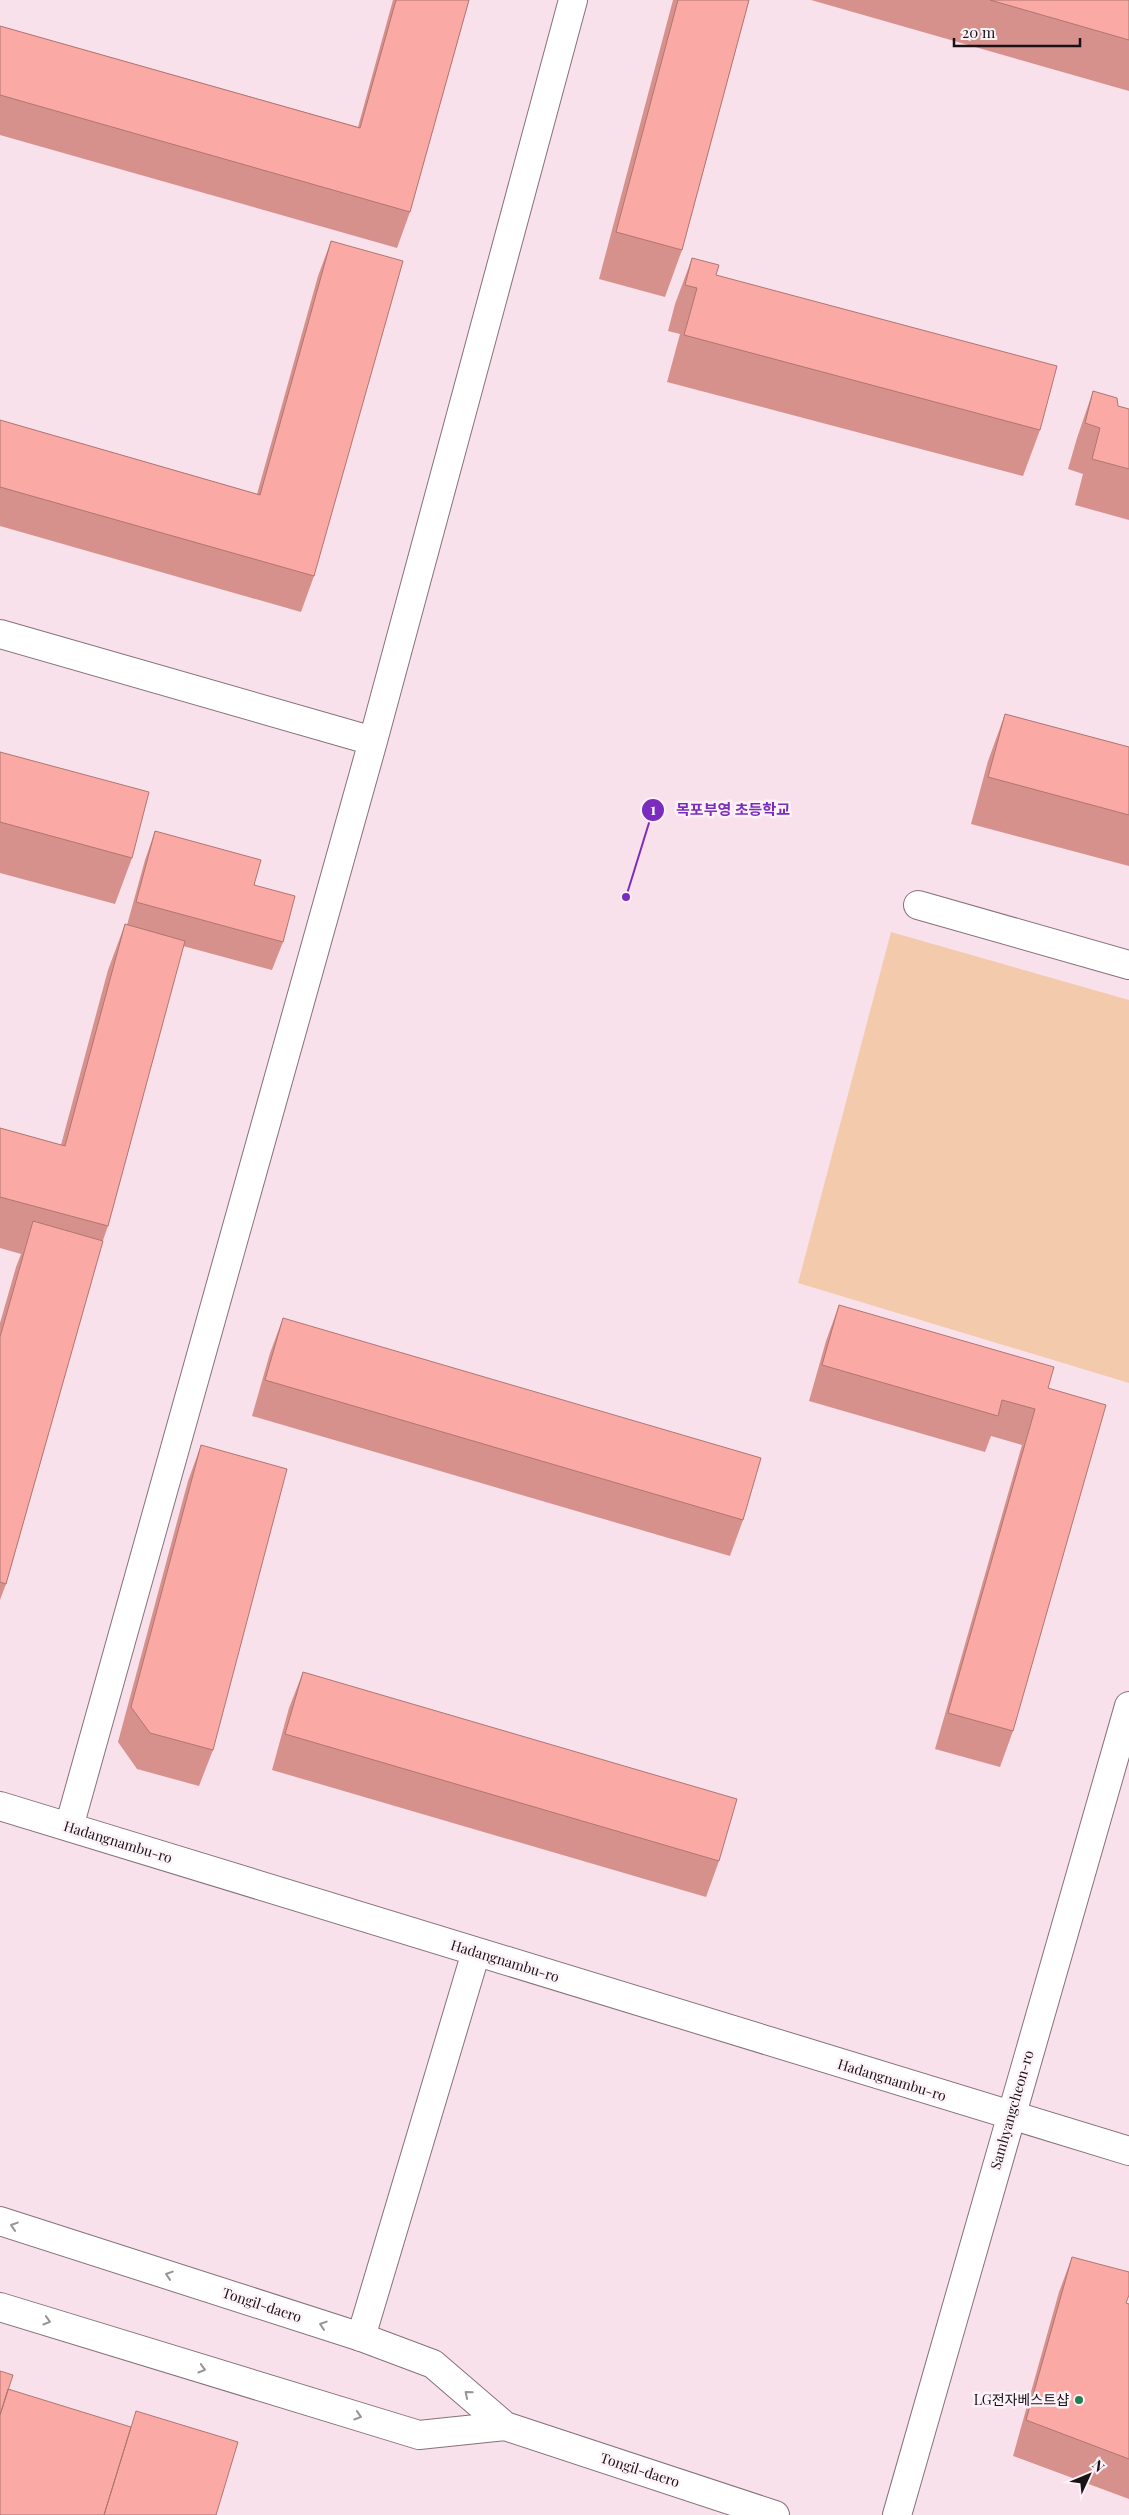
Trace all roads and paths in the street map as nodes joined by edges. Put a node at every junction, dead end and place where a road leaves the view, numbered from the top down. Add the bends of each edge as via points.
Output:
1 (573, 0) edge
2 (0, 634) edge
3 (373, 741) junction
4 (918, 904) dead end
5 (1129, 965) edge
6 (1129, 1706) edge
7 (0, 1806) edge
8 (69, 1827) junction
9 (476, 1952) junction
10 (1010, 2116) junction
11 (1129, 2151) edge
12 (0, 2221) edge
13 (0, 2307) edge
14 (361, 2337) junction
15 (505, 2426) junction
16 (775, 2515) edge
17 (898, 2515) edge

1 - 3 street
2 - 3 street
3 - 8 street
4 - 5 street
6 - 10 street, Samhyangcheon-ro
7 - 8 street, Hadangnambu-ro
8 - 9 street, Hadangnambu-ro
9 - 10 street, Hadangnambu-ro
9 - 14 street
10 - 11 street, Hadangnambu-ro
10 - 17 street, Samhyangcheon-ro
14 -> 12 street, Tongil-daero
13 -> 15 street, Tongil-daero via 419,2435
15 -> 14 street, Tongil-daero via 433,2364
15 - 16 street, Tongil-daero

